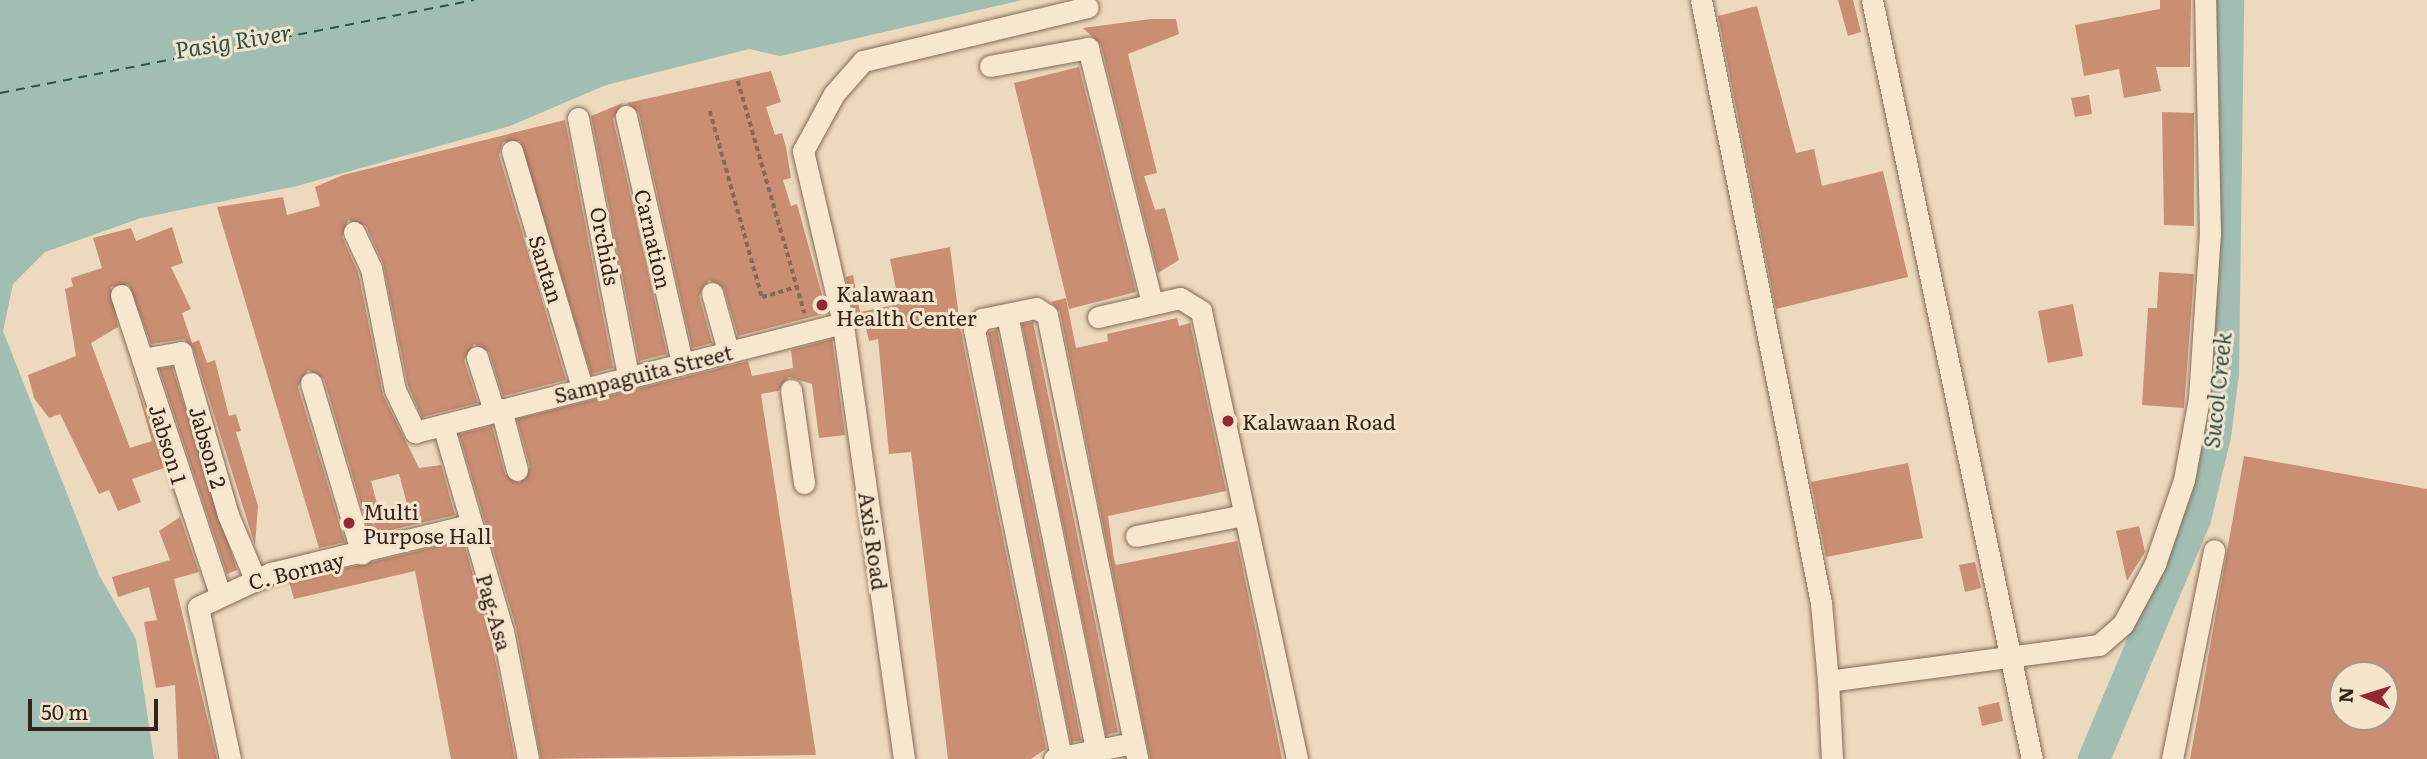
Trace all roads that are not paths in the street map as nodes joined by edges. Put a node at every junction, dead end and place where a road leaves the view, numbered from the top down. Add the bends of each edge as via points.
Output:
1 (1701, 0) edge
2 (1872, 0) edge
3 (2205, 0) edge
4 (1088, 7) dead end
5 (990, 66) dead end
6 (626, 116) dead end
7 (578, 118) dead end
8 (512, 151) dead end
9 (354, 232) dead end
10 (712, 293) dead end
11 (121, 295) dead end
12 (1152, 303) junction
13 (1007, 315) junction
14 (1098, 317) dead end
15 (844, 323) junction
16 (727, 351) junction
17 (477, 357) dead end
18 (142, 359) junction
19 (682, 362) junction
20 (628, 375) junction
21 (311, 383) dead end
22 (582, 388) junction
23 (791, 390) dead end
24 (498, 410) junction
25 (443, 425) junction
26 (517, 470) dead end
27 (804, 483) dead end
28 (1244, 515) junction
29 (469, 525) junction
30 (1136, 536) dead end
31 (2214, 550) dead end
32 (362, 554) junction
33 (255, 579) junction
34 (219, 592) junction
35 (2010, 654) junction
36 (1828, 681) junction
37 (1135, 751) edge
38 (898, 755) edge
39 (1097, 755) edge
40 (1058, 758) edge
41 (230, 759) edge
42 (528, 759) edge
43 (1297, 759) edge
44 (1832, 759) edge
45 (2032, 759) edge
46 (2172, 759) edge

1 - 36 street via 1821,603
2 - 35 street
3 - 35 street via 2210,234 2199,398 2184,480 2155,564 2110,638
4 - 15 street, Axis Road via 863,61 843,80 802,159
5 - 12 street via 1088,48
6 - 19 street, Carnation
7 - 20 street, Orchids
8 - 22 street, Santan
9 - 25 street, Sampaguita Street via 371,268 406,424 415,432
10 - 16 street
11 - 18 street, Jabson 1
12 - 14 street
12 - 28 street via 1180,298 1201,311
13 - 37 street via 1036,308 1046,315
13 - 39 street
13 - 40 street via 982,319 974,331
15 - 16 street, Sampaguita Street
15 - 38 street, Axis Road
16 - 19 street, Sampaguita Street
17 - 24 street
18 - 33 street, Jabson 2 via 181,352 229,515
18 - 34 street, Jabson 1
19 - 20 street, Sampaguita Street
20 - 22 street, Sampaguita Street
21 - 32 street
22 - 24 street, Sampaguita Street
23 - 27 street
24 - 25 street, Sampaguita Street
24 - 26 street
25 - 29 street, Pag-Asa
28 - 30 street
28 - 43 street
29 - 32 street, C. Bornay
29 - 42 street, Pag-Asa via 503,631
31 - 46 street
32 - 33 street, C. Bornay
33 - 34 street, C. Bornay
34 - 41 street, C. Bornay via 198,607 196,623
35 - 36 street
35 - 45 street
36 - 44 street
37 - 39 street
39 - 40 street

